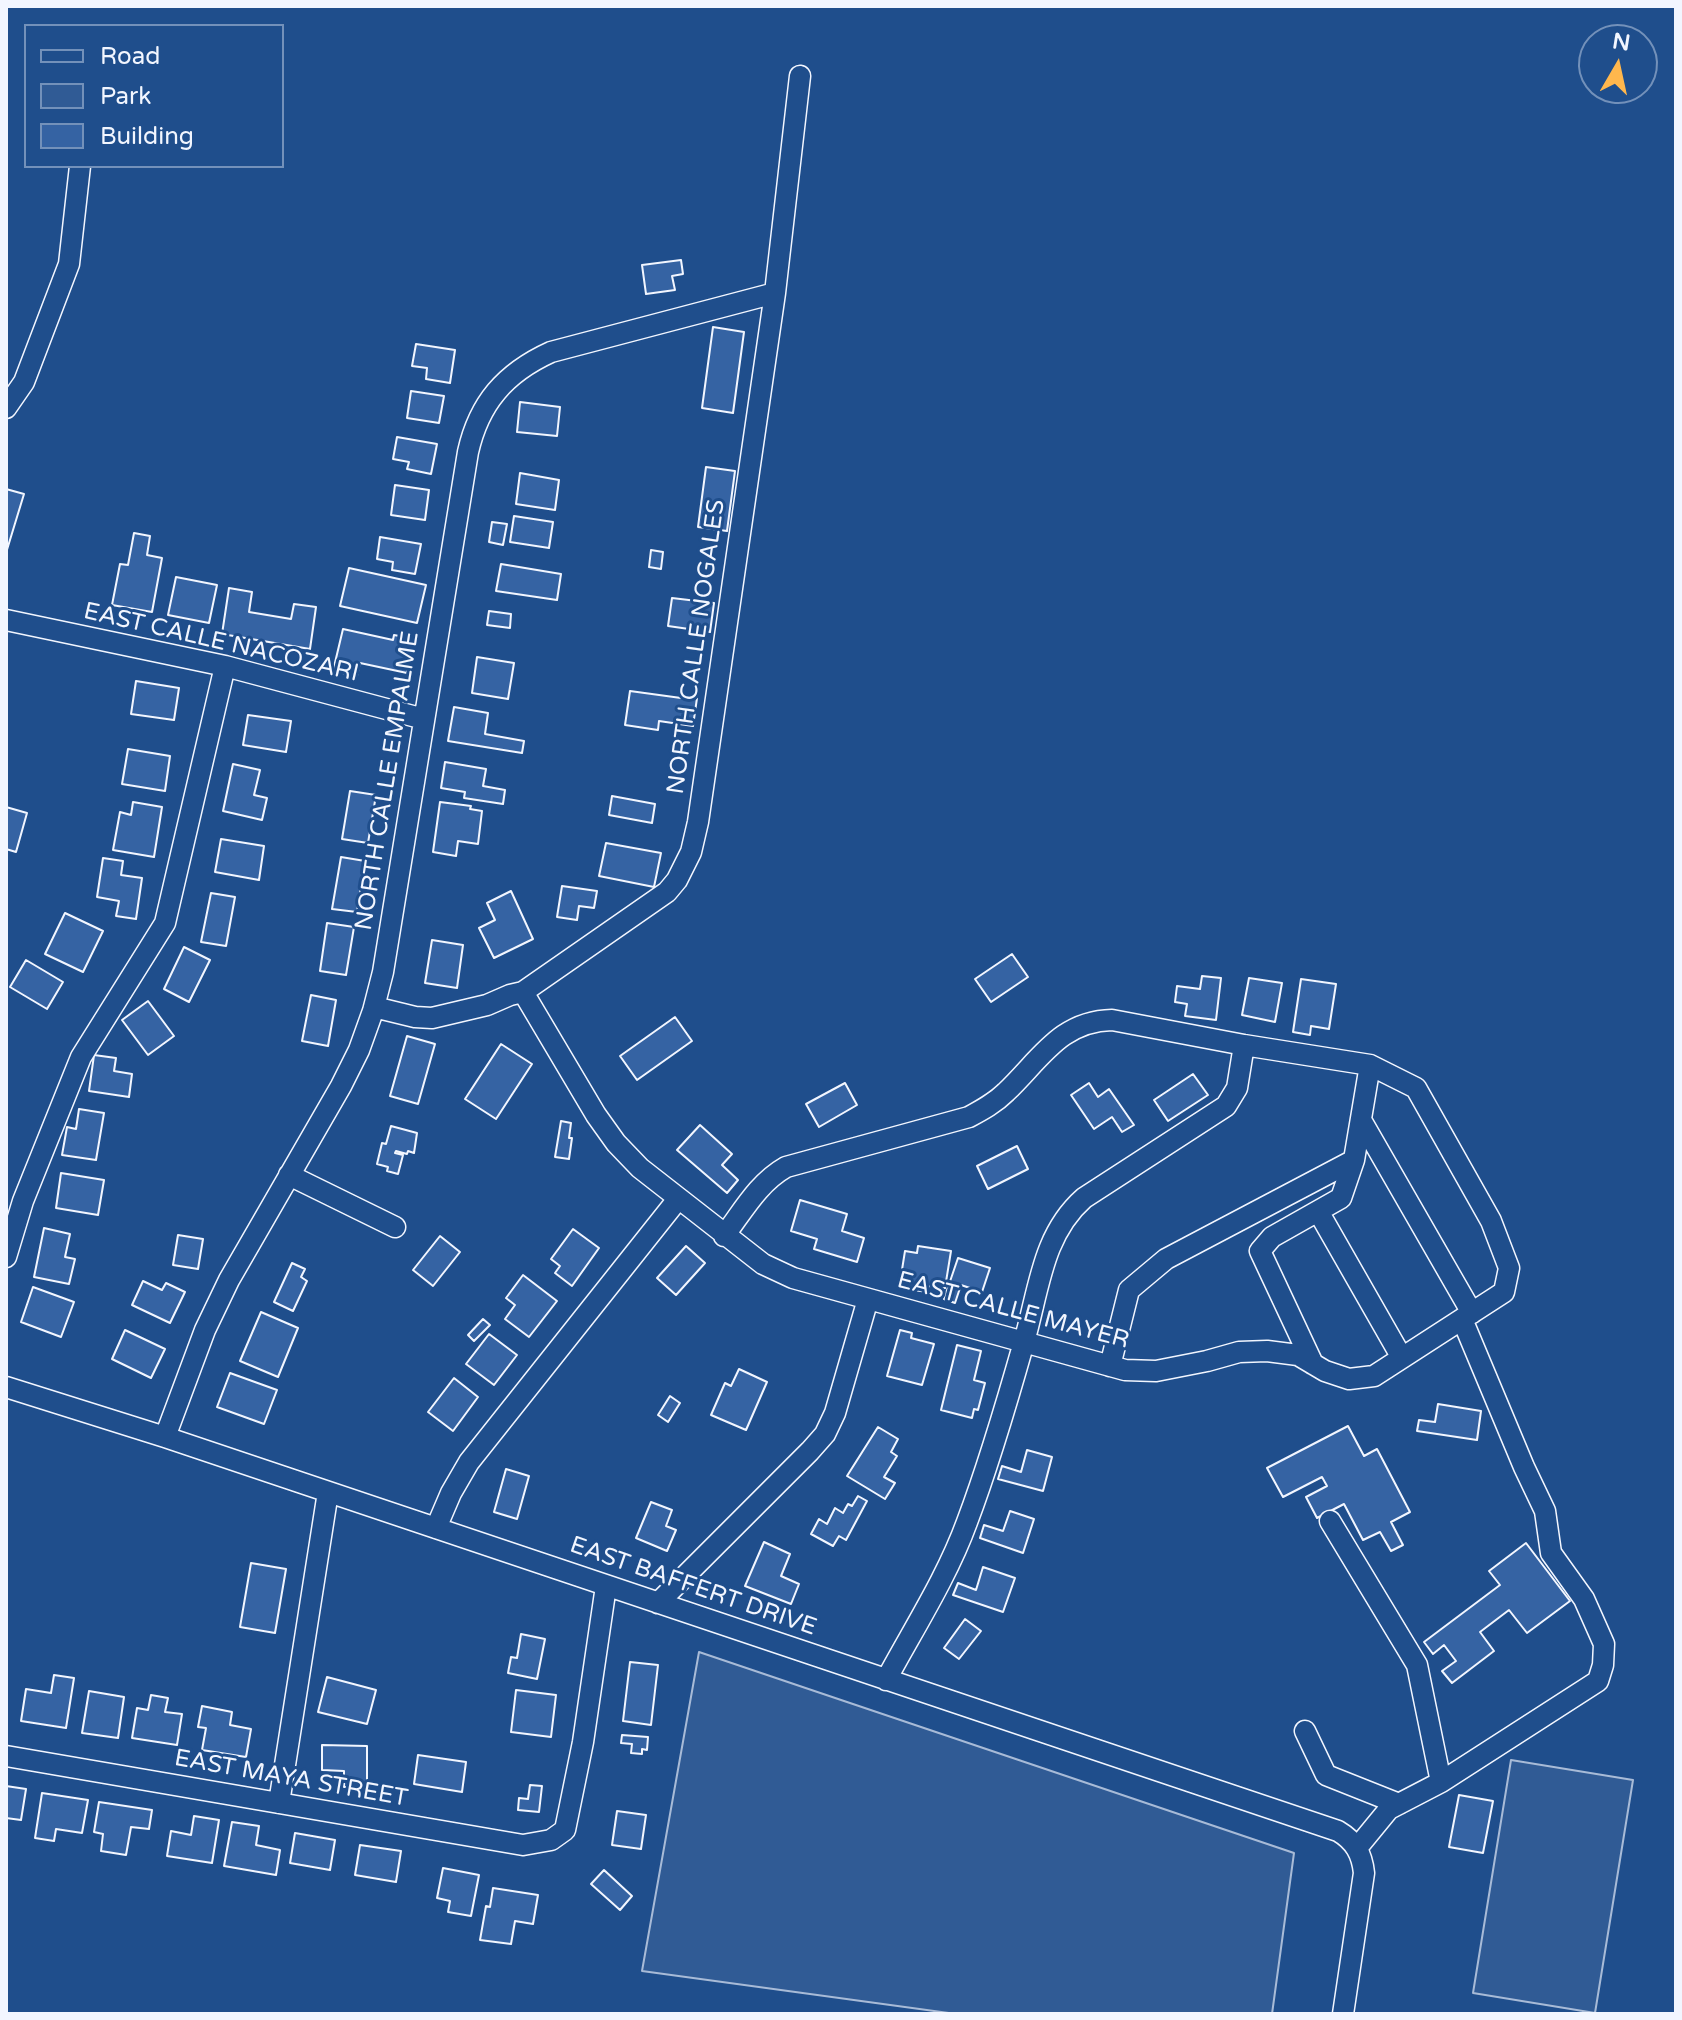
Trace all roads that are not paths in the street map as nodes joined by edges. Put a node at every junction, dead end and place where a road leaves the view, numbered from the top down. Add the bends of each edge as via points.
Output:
1 (800, 76) dead end
2 (80, 168) edge
3 (775, 293) junction
4 (6, 408) edge
5 (6, 620) edge
6 (225, 666) junction
7 (424, 719) junction
8 (523, 992) junction
9 (374, 1007) junction
10 (1244, 1045) junction
11 (1370, 1065) junction
12 (1361, 1120) junction
13 (1354, 1160) junction
14 (289, 1175) junction
15 (678, 1199) junction
16 (1318, 1211) junction
17 (395, 1227) dead end
18 (724, 1236) junction
19 (6, 1257) edge
20 (868, 1299) junction
21 (1467, 1316) junction
22 (1024, 1342) junction
23 (1402, 1358) junction
24 (1313, 1364) junction
25 (1110, 1366) junction
26 (6, 1387) edge
27 (165, 1437) junction
28 (328, 1492) junction
29 (1330, 1521) dead end
30 (436, 1528) junction
31 (606, 1586) junction
32 (658, 1603) junction
33 (886, 1680) junction
34 (1305, 1731) dead end
35 (6, 1756) edge
36 (1441, 1782) junction
37 (279, 1803) junction
38 (1399, 1804) junction
39 (1357, 1848) junction
40 (1343, 2014) edge

1 - 3 street, NORTH CALLE NOGALES
2 - 4 street via 69,264 24,382
3 - 7 street, NORTH CALLE EMPALME via 551,352 512,375 491,397 468,452
3 - 8 street, NORTH CALLE NOGALES via 691,852 667,892
5 - 6 street, EAST CALLE NACOZARI
6 - 7 street, EAST CALLE NACOZARI
6 - 19 street via 165,923 81,1057
7 - 9 street, NORTH CALLE EMPALME
8 - 9 street, NORTH CALLE NOGALES via 432,1018
8 - 15 street, EAST CALLE MAYER via 616,1143
9 - 14 street, NORTH CALLE EMPALME via 341,1086
10 - 11 street, EAST CALLE MAYER
10 - 18 street, EAST CALLE MAYER via 1112,1020 1077,1026 994,1102 969,1117 779,1171 760,1187
10 - 22 street via 1237,1088 1226,1106 1093,1192 1068,1214 1051,1243
11 - 12 street
11 - 21 street, EAST CALLE MAYER via 1416,1088 1491,1221 1509,1268 1504,1292
12 - 13 street
12 - 21 street
13 - 16 street via 1341,1198
13 - 25 street via 1166,1259 1129,1290
14 - 17 street
14 - 27 street, NORTH CALLE EMPALME via 205,1330
15 - 18 street, EAST CALLE MAYER
15 - 30 street via 469,1462
16 - 23 street
16 - 24 street via 1272,1237 1260,1251
18 - 20 street, EAST CALLE MAYER via 778,1272
20 - 22 street, EAST CALLE MAYER
20 - 32 street via 825,1434
21 - 23 street, EAST CALLE MAYER
21 - 36 street via 1545,1511 1551,1553 1584,1599 1604,1644 1603,1665 1598,1681
22 - 25 street, EAST CALLE MAYER
22 - 33 street via 966,1525
23 - 24 street, EAST CALLE MAYER via 1374,1376 1349,1379
24 - 25 street, EAST CALLE MAYER via 1298,1355 1267,1351 1156,1371
26 - 27 street, EAST BAFFERT DRIVE
27 - 28 street, EAST BAFFERT DRIVE
28 - 30 street, EAST BAFFERT DRIVE
28 - 37 street
29 - 36 street via 1417,1665
30 - 31 street, EAST BAFFERT DRIVE
31 - 32 street, EAST BAFFERT DRIVE
31 - 37 street, EAST MAYA STREET via 565,1830 551,1840 523,1845
32 - 33 street, EAST BAFFERT DRIVE
33 - 39 street, EAST BAFFERT DRIVE via 1338,1831
34 - 38 street via 1326,1775
35 - 37 street, EAST MAYA STREET
36 - 38 street
38 - 39 street
39 - 40 street via 1364,1873

